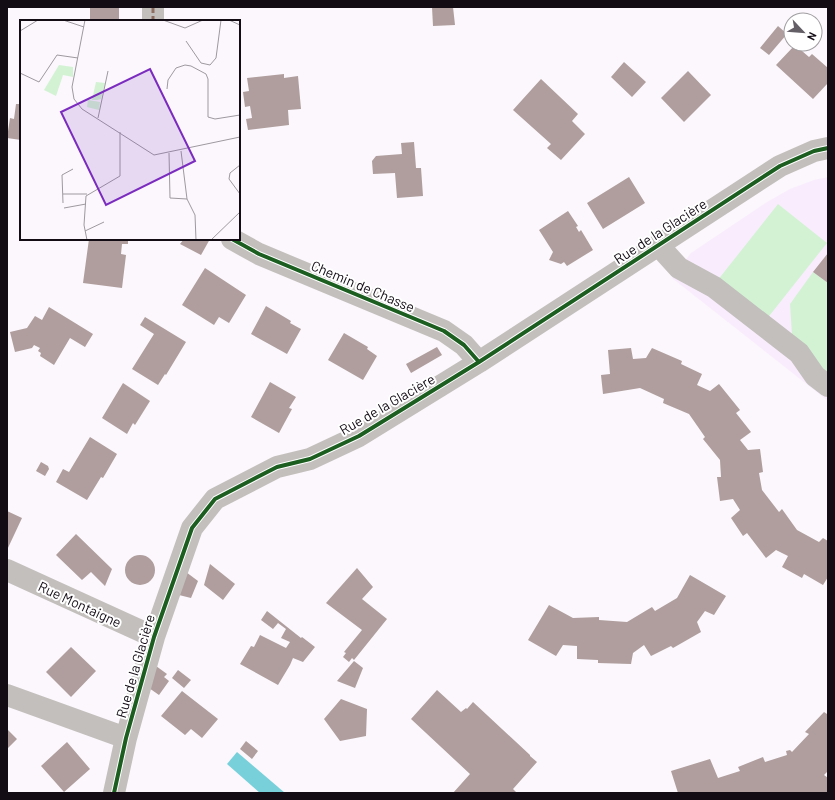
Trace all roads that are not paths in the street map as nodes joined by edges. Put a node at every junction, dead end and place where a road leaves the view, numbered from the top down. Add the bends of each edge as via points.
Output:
1 (153, 7) edge
2 (153, 20) edge
3 (828, 148) edge
4 (234, 240) edge
5 (658, 245) junction
6 (479, 362) junction
7 (828, 386) edge
8 (7, 570) edge
9 (154, 637) junction
10 (7, 695) edge
11 (126, 738) junction
12 (114, 793) edge

1 - 2 street
3 - 5 street, Rue de la Glacière via 814,150 780,166
4 - 6 street, Chemin de Chasse via 259,254 444,331 464,345
5 - 6 street, Rue de la Glacière
5 - 7 street via 679,268 714,287 799,353 815,376
6 - 9 street, Rue de la Glacière via 359,436 310,459 277,468 215,499 192,528
8 - 9 street, Rue Montaigne
9 - 11 street, Rue de la Glacière
10 - 11 street
11 - 12 street, Rue de la Glacière

